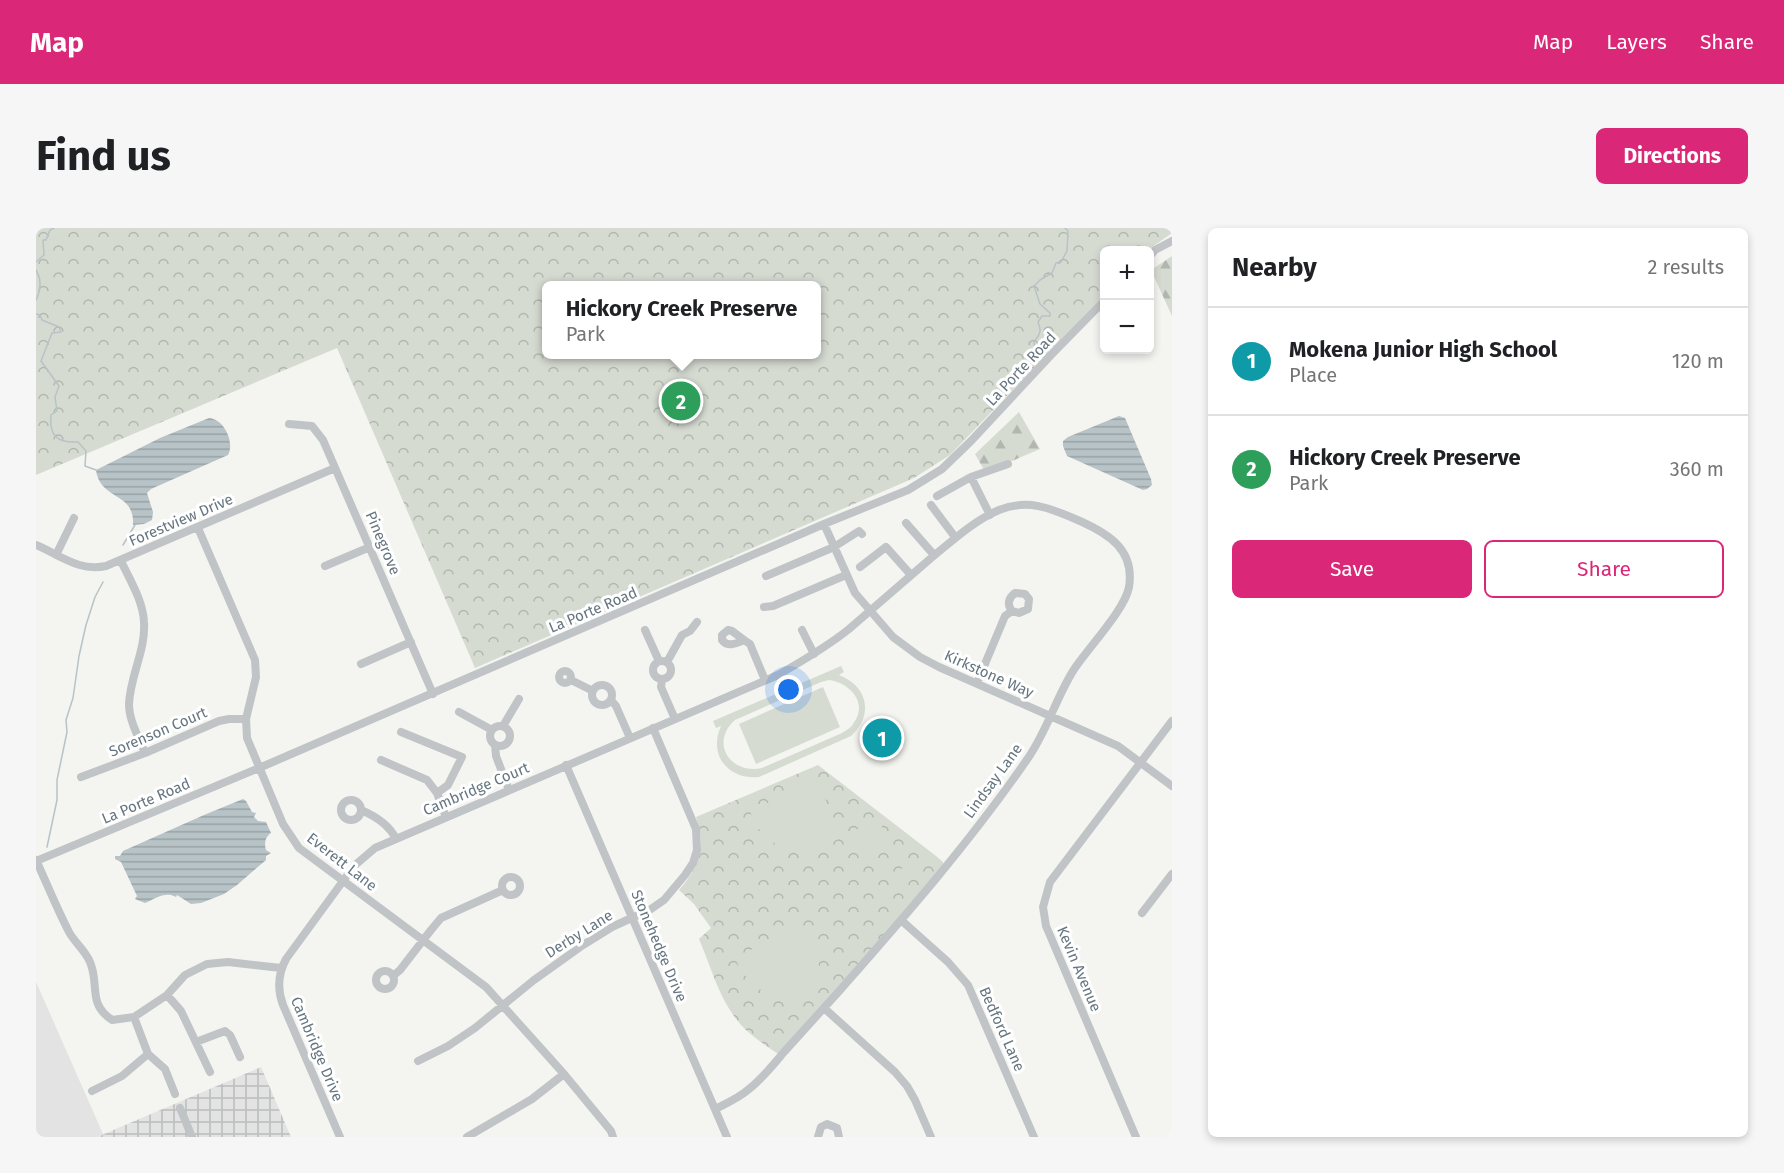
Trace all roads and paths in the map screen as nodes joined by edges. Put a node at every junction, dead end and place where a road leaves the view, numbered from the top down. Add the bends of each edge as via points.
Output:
1 (1172, 241) edge
2 (1154, 251) edge
3 (1100, 305) edge
4 (289, 424) dead end
5 (1008, 464) dead end
6 (335, 468) junction
7 (971, 477) junction
8 (937, 496) dead end
9 (931, 505) dead end
10 (990, 515) junction
11 (74, 518) dead end
12 (981, 520) joint
13 (824, 524) junction
14 (906, 524) dead end
15 (198, 528) junction
16 (862, 534) dead end
17 (955, 537) junction
18 (36, 545) edge
19 (834, 546) junction
20 (370, 547) junction
21 (56, 555) junction
22 (934, 555) junction
23 (122, 561) junction
24 (325, 566) dead end
25 (860, 567) dead end
26 (846, 575) junction
27 (911, 575) junction
28 (766, 576) dead end
29 (764, 607) dead end
30 (1012, 611) dead end
31 (870, 612) junction
32 (697, 622) dead end
33 (645, 630) dead end
34 (802, 630) dead end
35 (744, 640) dead end
36 (411, 642) junction
37 (814, 654) junction
38 (663, 662) junction
39 (361, 664) dead end
40 (571, 680) dead end
41 (662, 680) junction
42 (765, 680) junction
43 (977, 683) junction
44 (593, 691) junction
45 (433, 693) junction
46 (519, 699) dead end
47 (610, 700) junction
48 (459, 712) dead end
49 (1050, 716) junction
50 (246, 719) junction
51 (675, 719) junction
52 (1172, 721) edge
53 (503, 726) junction
54 (653, 728) junction
55 (492, 730) junction
56 (401, 732) dead end
57 (630, 738) junction
58 (495, 745) junction
59 (145, 753) junction
60 (381, 760) dead end
61 (1141, 763) junction
62 (566, 765) junction
63 (259, 768) junction
64 (81, 777) dead end
65 (1172, 786) edge
66 (509, 790) junction
67 (437, 793) junction
68 (361, 810) dead end
69 (446, 817) junction
70 (396, 839) junction
71 (36, 861) edge
72 (1172, 874) edge
73 (343, 881) junction
74 (503, 890) dead end
75 (1142, 913) dead end
76 (632, 918) junction
77 (901, 920) junction
78 (423, 940) junction
79 (281, 968) junction
80 (393, 976) dead end
81 (167, 994) junction
82 (503, 1005) junction
83 (824, 1008) junction
84 (134, 1017) junction
85 (196, 1042) junction
86 (148, 1054) junction
87 (240, 1057) dead end
88 (418, 1061) dead end
89 (210, 1072) dead end
90 (564, 1074) junction
91 (92, 1091) dead end
92 (175, 1094) dead end
93 (180, 1108) dead end
94 (715, 1109) junction
95 (192, 1137) edge
96 (340, 1137) edge
97 (467, 1137) edge
98 (613, 1137) edge
99 (727, 1137) edge
100 (818, 1137) edge
101 (839, 1137) edge
102 (931, 1137) edge
103 (1034, 1137) edge
104 (1136, 1137) edge

1 - 2 street
3 - 13 street, La Porte Road via 942,469 908,490
4 - 6 street, Pinegrove via 312,426
5 - 7 street
6 - 15 street, Forestview Drive
6 - 20 street, Pinegrove
7 - 8 street
7 - 10 street
9 - 17 street
10 - 12 street, Lindsay Lane
10 - 49 street, Lindsay Lane via 1018,505 1035,504 1051,509 1103,531 1115,540 1127,561 1130,578 1124,601 1068,679
11 - 21 street
12 - 17 street, Cambridge Court
13 - 19 street, Kirkstone Way
13 - 45 street, La Porte Road
14 - 22 street
15 - 23 street, Forestview Drive
15 - 50 street, Everett Lane via 255,660 256,677
16 - 19 street via 859,531
17 - 22 street, Cambridge Court
18 - 21 street, Forestview Drive
19 - 26 street, Kirkstone Way
19 - 28 street
20 - 24 street
20 - 36 street, Pinegrove
21 - 23 street, Forestview Drive via 91,568
22 - 27 street, Cambridge Court
23 - 59 street via 144,619 129,704
25 - 27 street via 886,547
26 - 29 street
26 - 31 street, Kirkstone Way
27 - 31 street, Cambridge Court
30 - 43 street via 1005,616
31 - 37 street, Cambridge Court
31 - 43 street, Kirkstone Way via 892,637 920,657
32 - 38 street via 682,635
33 - 38 street
34 - 37 street
35 - 42 street via 750,644
36 - 39 street
36 - 45 street, Pinegrove
37 - 42 street, Cambridge Court
38 - 41 street via 654,666 653,673
38 - 41 street via 670,664 672,671
40 - 44 street
41 - 51 street
42 - 51 street, Cambridge Court
43 - 49 street, Kirkstone Way
44 - 47 street via 592,698 597,704 605,705
44 - 47 street via 599,686 607,687
45 - 63 street, La Porte Road
46 - 53 street
47 - 57 street
48 - 55 street
49 - 61 street, Kirkstone Way via 1118,746
49 - 77 street, Lindsay Lane via 1027,760
50 - 59 street, Sorenson Court via 219,721
50 - 63 street, Everett Lane
51 - 54 street, Cambridge Court
52 - 61 street, Kevin Avenue
53 - 55 street
53 - 58 street via 509,732 509,740 503,746
54 - 57 street, Cambridge Court
54 - 76 street, Derby Lane via 694,825 697,850 689,869 670,893
55 - 58 street via 490,740
56 - 67 street via 462,758 448,785
57 - 62 street, Cambridge Court
58 - 66 street
59 - 64 street, Sorenson Court
60 - 67 street via 427,780
61 - 65 street, Kirkstone Way
61 - 104 street, Kevin Avenue via 1050,882 1043,908 1046,926
62 - 66 street, Cambridge Court
62 - 76 street, Stonehedge Drive
63 - 71 street, La Porte Road
63 - 73 street, Everett Lane via 283,824 299,848
66 - 69 street, Cambridge Court
67 - 69 street
68 - 70 street via 389,828
69 - 70 street, Cambridge Court
70 - 73 street, Cambridge Court via 368,853
71 - 84 street via 70,934 85,951 94,974 96,1003 112,1020
72 - 75 street
73 - 78 street, Everett Lane
73 - 79 street
74 - 78 street via 441,918
76 - 82 street, Derby Lane via 583,945
76 - 94 street, Stonehedge Drive
77 - 83 street, Lindsay Lane
77 - 103 street, Bedford Lane via 968,985
78 - 80 street
78 - 82 street, Everett Lane via 473,976
79 - 81 street via 228,962 207,964 185,975
79 - 96 street, Cambridge Drive via 280,996
81 - 84 street
81 - 85 street via 181,1011
82 - 88 street, Derby Lane via 467,1034
82 - 90 street, Everett Lane
83 - 94 street, Lindsay Lane via 752,1088
83 - 102 street via 907,1086
84 - 86 street
85 - 87 street via 225,1031
85 - 89 street
86 - 91 street via 122,1076
86 - 92 street via 165,1069
90 - 97 street via 532,1099
90 - 98 street, Everett Lane
93 - 95 street
94 - 99 street, Stonehedge Drive
100 - 101 street via 827,1124 837,1128

